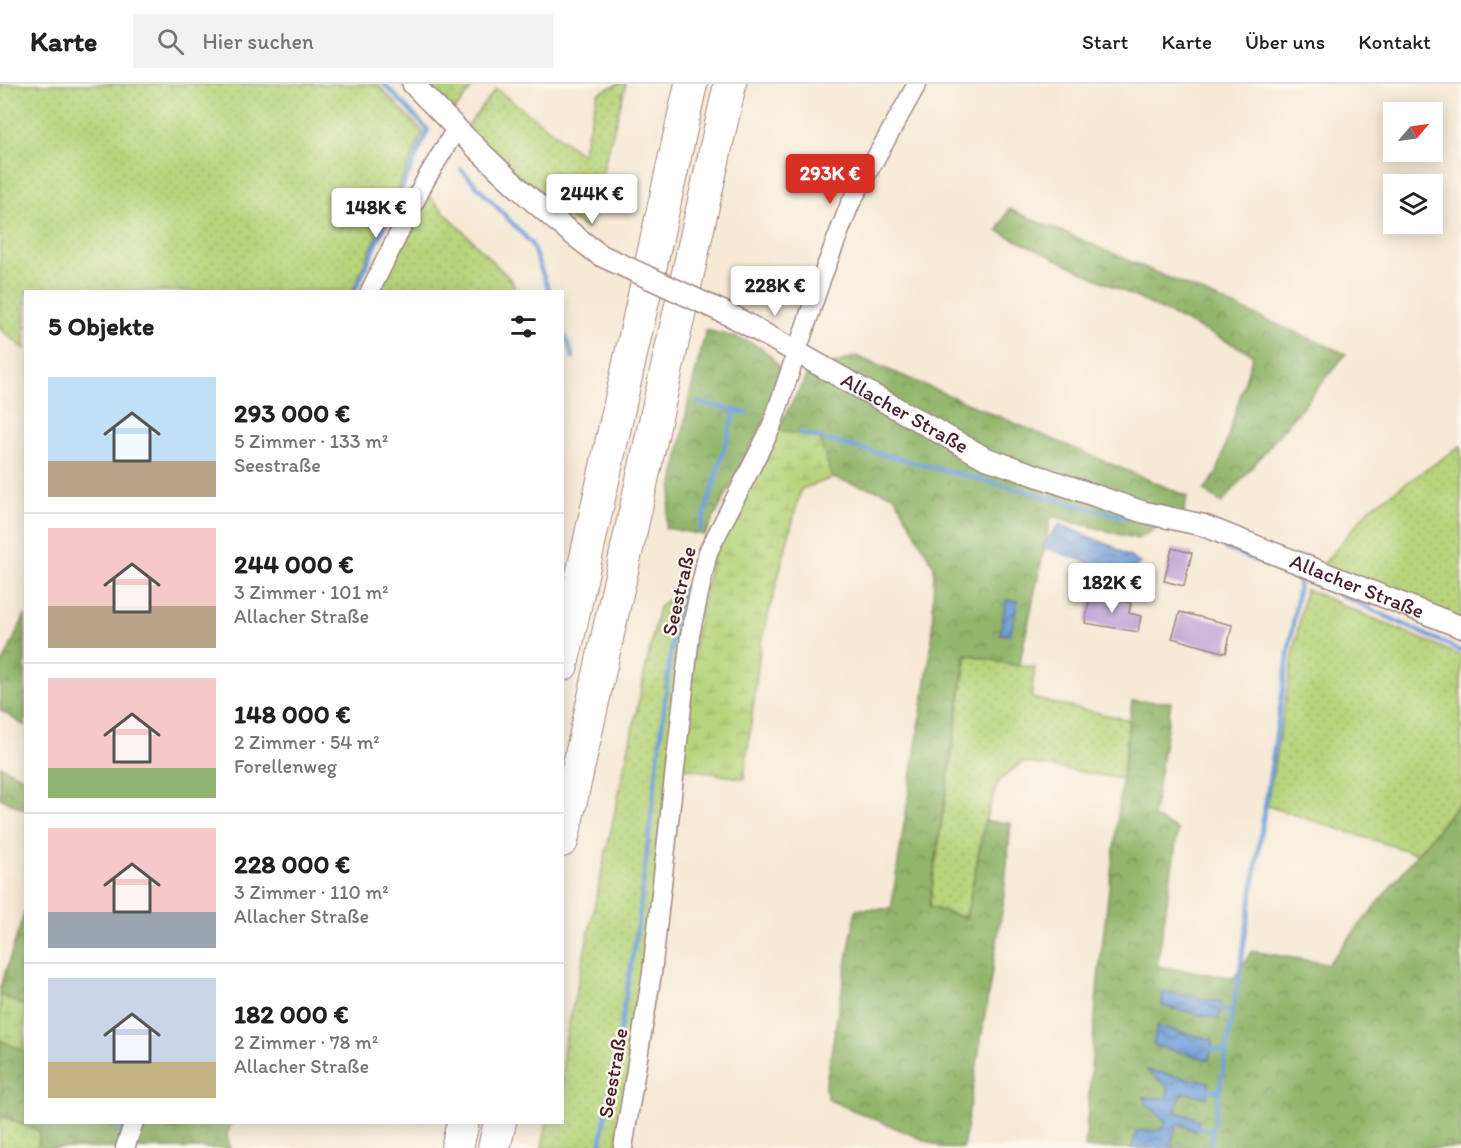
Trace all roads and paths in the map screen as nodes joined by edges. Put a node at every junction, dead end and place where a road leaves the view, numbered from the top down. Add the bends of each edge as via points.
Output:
1 (413, 84) edge
2 (691, 84) edge
3 (730, 84) edge
4 (917, 84) edge
5 (456, 129) junction
6 (370, 290) edge
7 (798, 351) junction
8 (1461, 627) edge
9 (564, 656) edge
10 (564, 832) edge
11 (133, 1124) edge
12 (463, 1124) edge
13 (500, 1124) edge
14 (125, 1148) edge
15 (457, 1148) edge
16 (494, 1148) edge
17 (623, 1148) edge

1 - 5 street, Allacher Straße
2 - 9 highway
3 - 10 highway
4 - 7 street, Seestraße via 850,204
5 - 6 street via 426,179
5 - 7 street, Allacher Straße, bridge via 560,226 600,255
7 - 8 street, Allacher Straße via 985,458 1143,512 1202,525
7 - 17 street, Seestraße via 771,428 708,552 692,624 652,973
11 - 14 street
12 - 15 highway
13 - 16 highway

